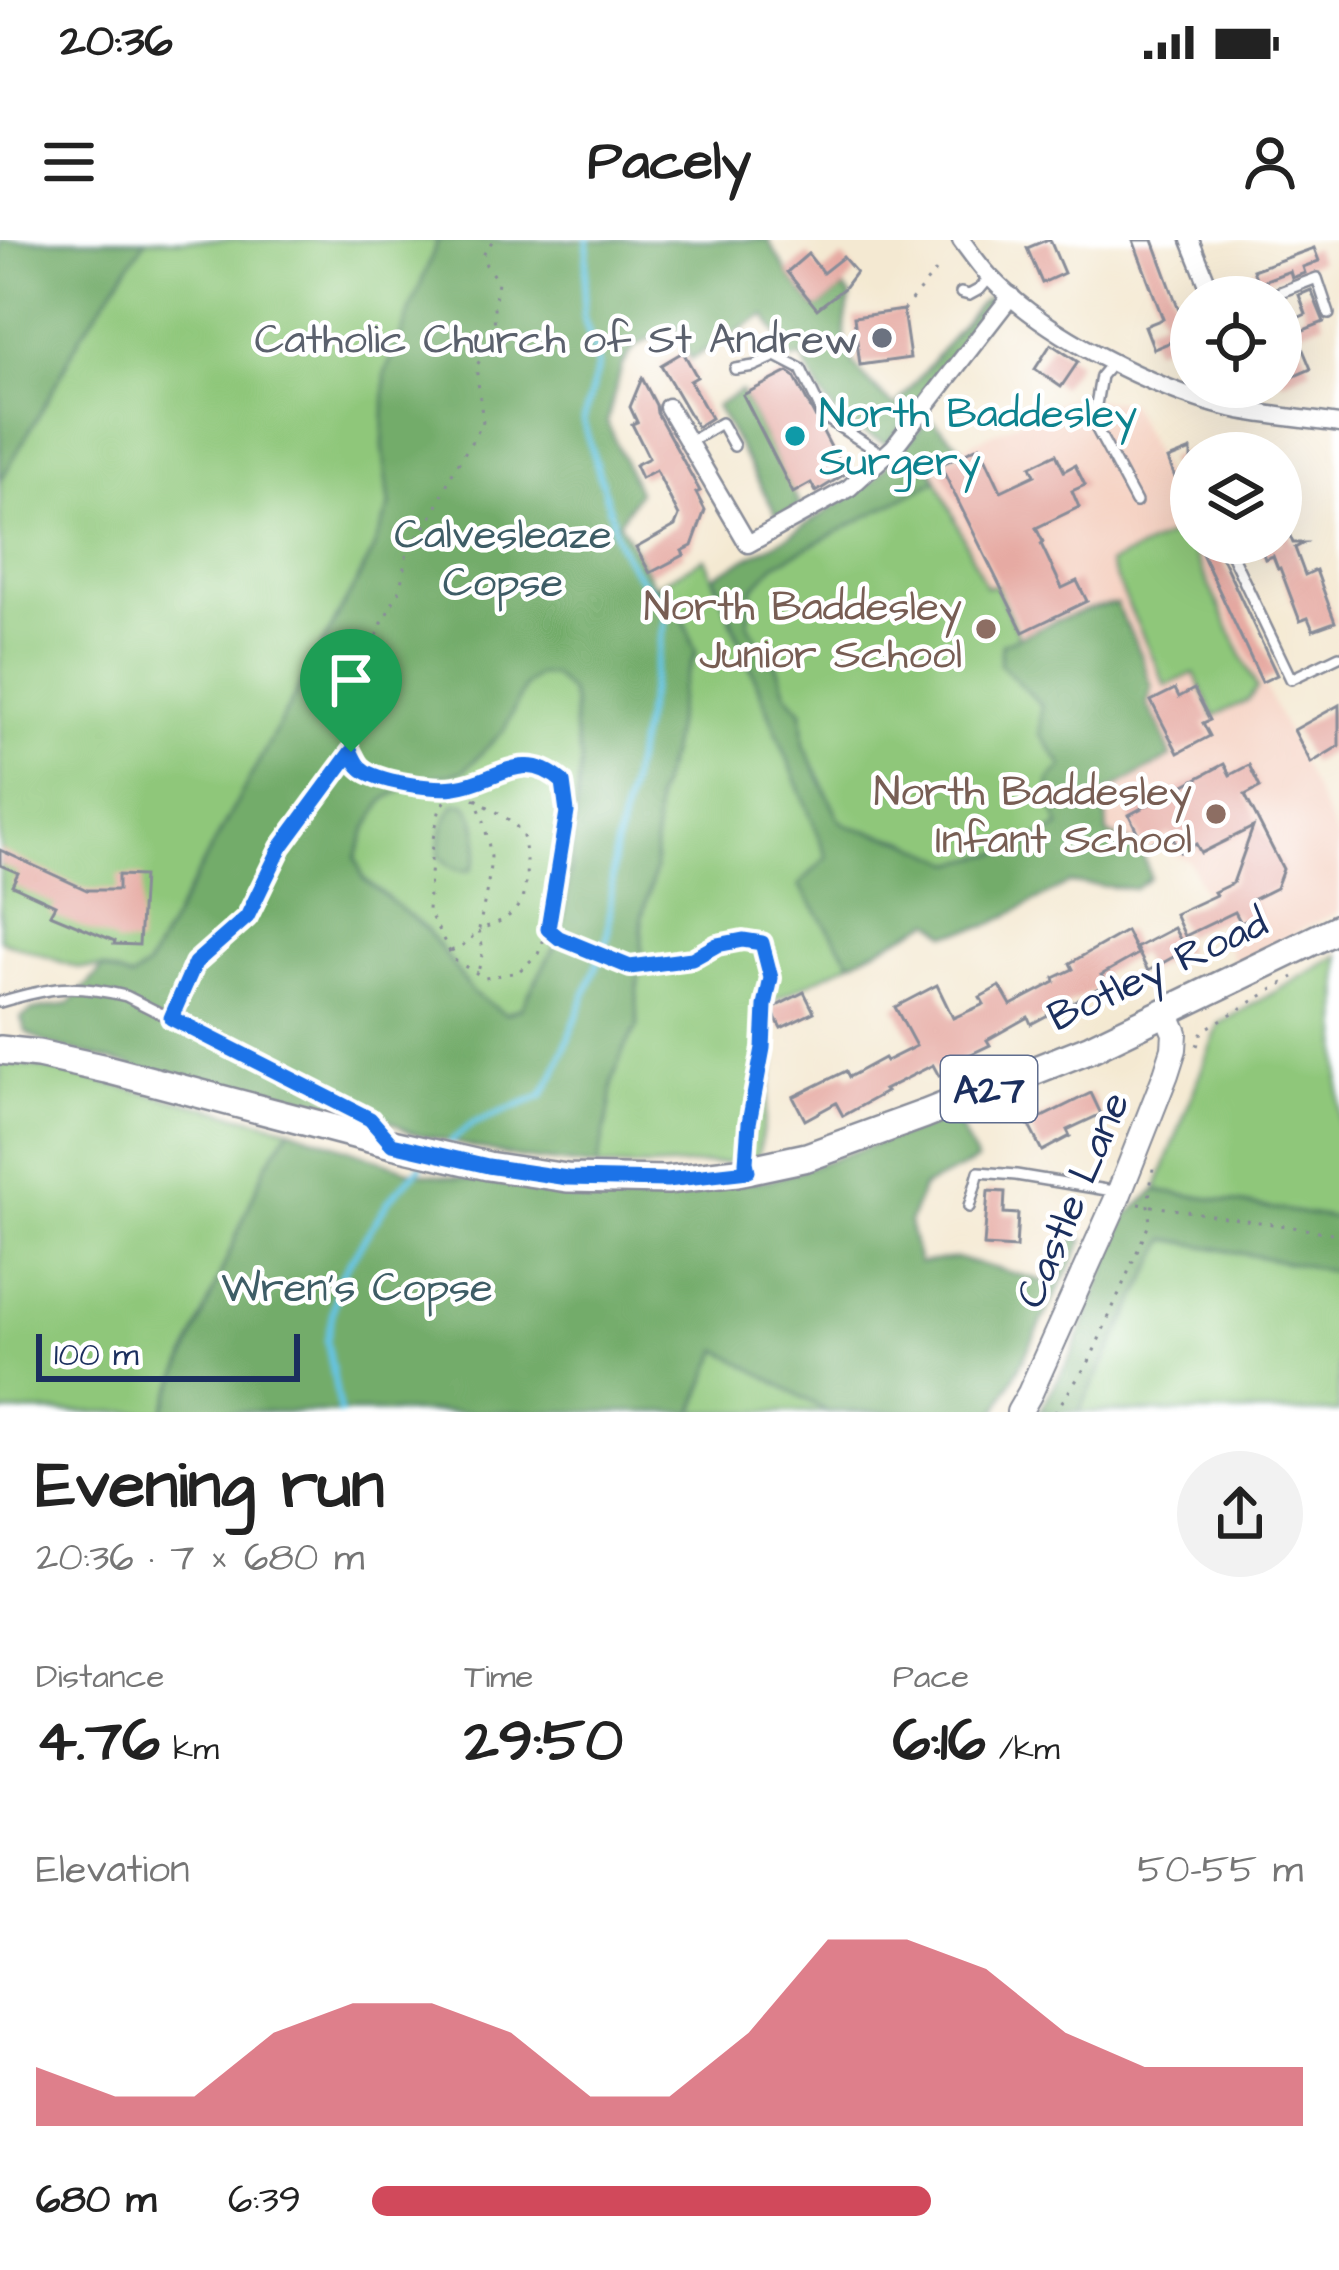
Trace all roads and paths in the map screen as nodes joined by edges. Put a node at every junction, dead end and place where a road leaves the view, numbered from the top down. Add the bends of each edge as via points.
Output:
1 (493, 240) edge
2 (961, 240) edge
3 (1190, 240) edge
4 (937, 270) dead end
5 (1205, 276) edge
6 (990, 277) junction
7 (1302, 284) edge
8 (961, 292) dead end
9 (1012, 296) junction
10 (903, 310) dead end
11 (1329, 314) dead end
12 (1112, 363) junction
13 (735, 369) dead end
14 (1170, 388) edge
15 (668, 406) dead end
16 (1230, 408) edge
17 (1339, 424) edge
18 (689, 442) junction
19 (734, 446) dead end
20 (885, 456) junction
21 (1136, 502) dead end
22 (1236, 564) edge
23 (1339, 656) edge
24 (351, 752) junction
25 (457, 788) junction
26 (475, 799) junction
27 (1339, 928) edge
28 (479, 929) junction
29 (548, 929) junction
30 (450, 951) junction
31 (1300, 973) dead end
32 (478, 974) junction
33 (0, 1002) edge
34 (1166, 1012) junction
35 (171, 1018) junction
36 (0, 1050) edge
37 (1194, 1052) dead end
38 (392, 1144) junction
39 (1154, 1158) dead end
40 (748, 1171) junction
41 (1117, 1196) junction
42 (1148, 1206) junction
43 (969, 1207) dead end
44 (1339, 1234) edge
45 (1019, 1412) edge
46 (1054, 1412) edge

1 - 24 path via 483,255 498,282 495,340 476,366 483,423 407,552 400,589 352,699
2 - 6 street
3 - 5 street
4 - 10 path
6 - 8 lane via 969,295
6 - 9 street
7 - 11 lane via 1317,278
9 - 12 street
9 - 20 street
12 - 14 street
12 - 21 lane via 1094,422
13 - 20 lane via 776,356 801,369 824,417
15 - 18 street
16 - 17 street
18 - 19 lane via 721,423
18 - 20 street via 748,544 849,488
22 - 23 lane via 1291,679
24 - 25 path via 376,777
24 - 35 path via 281,847 247,917 195,963
25 - 26 path
25 - 29 path via 532,767 563,782 567,812
25 - 30 path via 440,808 428,910
26 - 28 path via 491,857
26 - 28 path via 525,837 527,882 519,908
27 - 34 main road, Botley Road / A27
28 - 30 path
28 - 32 path
29 - 32 path via 538,954 518,972
29 - 40 path via 630,967 692,959 743,940 762,943 771,978
30 - 32 path
31 - 37 path via 1202,1031
33 - 35 lane via 90,987
34 - 40 main road, Botley Road / A27 via 1063,1060 807,1157
34 - 41 street, Castle Lane via 1174,1049
35 - 38 lane via 370,1119
36 - 38 main road, A27 via 106,1069
38 - 40 main road, A27 via 567,1178
39 - 42 path
41 - 42 path
41 - 43 lane via 979,1172
41 - 45 street, Castle Lane
42 - 44 path
42 - 46 path via 1150,1222 1090,1360

